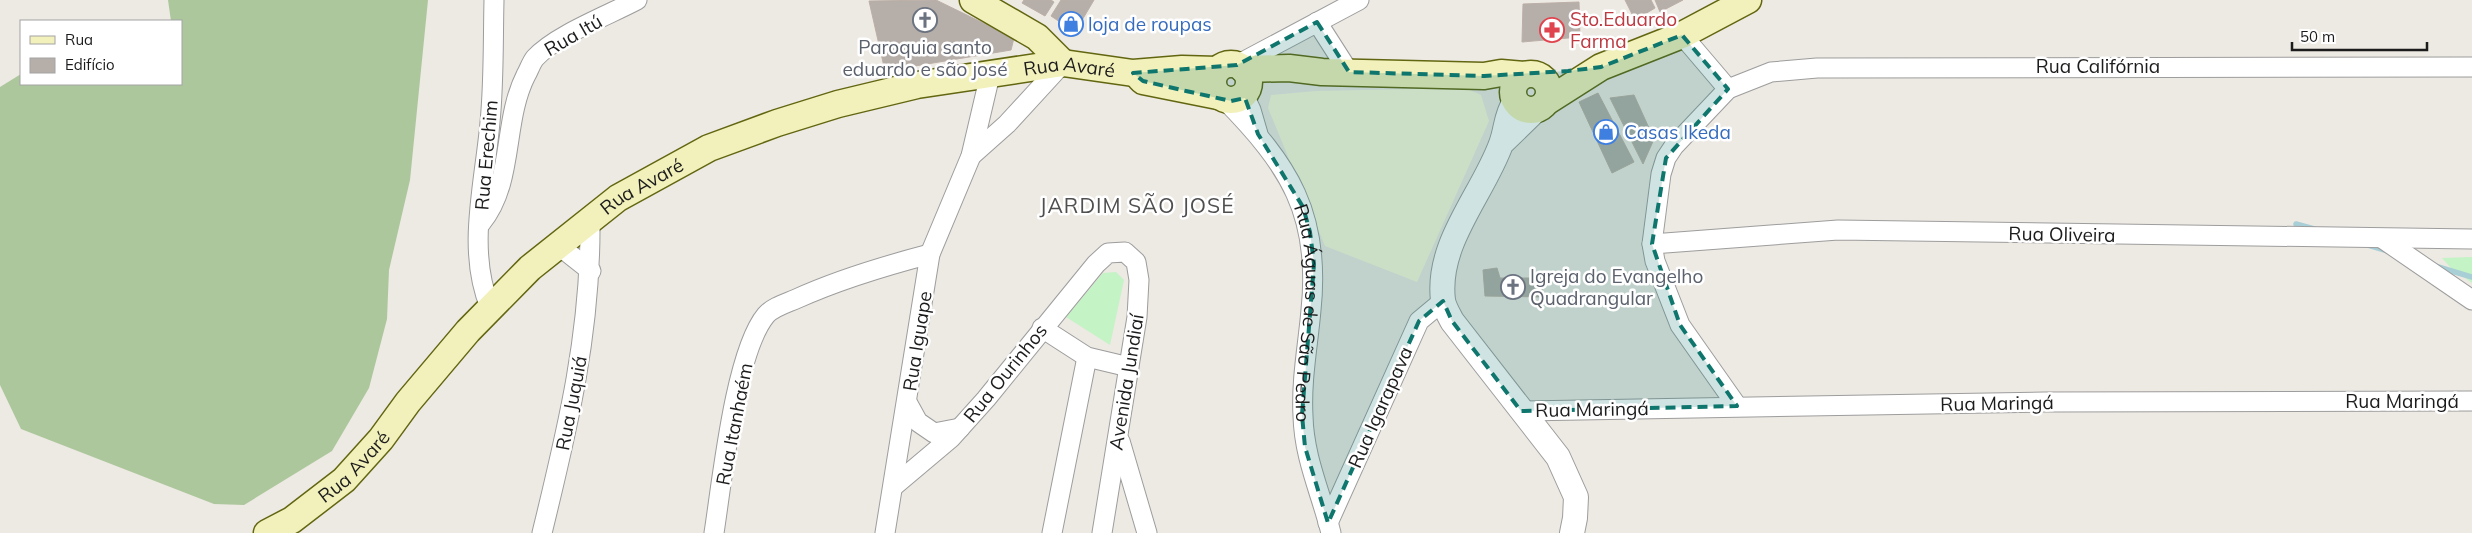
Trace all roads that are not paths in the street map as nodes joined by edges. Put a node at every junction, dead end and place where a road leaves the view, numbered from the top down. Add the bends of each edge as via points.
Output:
1 (494, 0) edge
2 (637, 0) edge
3 (973, 0) edge
4 (1359, 0) edge
5 (1748, 0) edge
6 (1317, 22) junction
7 (1682, 35) junction
8 (1063, 62) junction
9 (2472, 67) edge
10 (1348, 72) junction
11 (990, 75) junction
12 (1233, 83) junction
13 (1728, 89) junction
14 (1528, 93) junction
15 (972, 156) junction
16 (590, 221) junction
17 (479, 225) junction
18 (2383, 239) junction
19 (2472, 240) edge
20 (1652, 244) junction
21 (558, 245) junction
22 (1108, 253) joint
23 (930, 254) junction
24 (591, 271) junction
25 (2472, 300) edge
26 (1443, 301) junction
27 (490, 307) junction
28 (1042, 328) junction
29 (1087, 358) junction
30 (1130, 366) junction
31 (2472, 401) edge
32 (907, 402) junction
33 (1737, 406) junction
34 (1521, 410) junction
35 (960, 428) junction
36 (1118, 434) junction
37 (894, 486) junction
38 (1330, 528) edge
39 (267, 533) edge
40 (542, 533) edge
41 (714, 533) edge
42 (885, 533) edge
43 (1052, 533) edge
44 (1102, 533) edge
45 (1147, 533) edge
46 (1572, 533) edge

1 - 17 street, Rua Erechim via 490,122
2 - 17 street, Rua Itú via 554,43 534,59 518,90 501,186 490,212
3 - 8 main road via 1037,37
4 - 6 street
5 - 7 main road
6 - 10 street
6 - 12 street
7 - 13 street
7 - 14 main road
8 - 11 main road, Rua Avaré
8 - 12 main road, Rua Avaré via 1133,72 1182,69
8 - 15 street, Rua Iguape via 1008,124
9 - 13 street, Rua Califórnia via 1817,68 1771,72
10 - 12 main road, Rua Avaré via 1289,68
10 - 14 main road, Rua Avaré via 1456,74
11 - 15 street, Rua Iguape
11 - 16 main road, Rua Avaré via 875,94 740,135 642,184 618,198
12 - 38 street, Rua Águas de São Pedro via 1246,124 1258,134 1293,188 1310,232 1314,264 1302,415 1307,455
13 - 20 street via 1666,158
14 - 26 street via 1454,238 1445,272
15 - 23 street, Rua Iguape
16 - 21 main road, Rua Avaré
16 - 24 street, Rua Juquiá
17 - 27 street, Rua Erechim via 479,266 483,291
18 - 19 street, Rua Oliveira
18 - 20 street, Rua Oliveira via 1838,230
18 - 25 street
20 - 33 street via 1655,261 1680,325
21 - 24 street
21 - 27 main road, Rua Avaré
22 - 28 street, Rua Ourinhos
22 - 30 street, Avenida Jundiaí via 1125,252 1132,257 1138,269 1137,317
23 - 32 street, Rua Iguape
23 - 41 street, Rua Itanhaém via 828,285 767,314 758,328 738,389
24 - 40 street, Rua Juquiá via 568,427
26 - 34 street via 1452,321
26 - 38 street, Rua Igarapava via 1419,320
27 - 39 main road, Rua Avaré via 344,480 292,520
28 - 29 street
28 - 35 street, Rua Ourinhos
29 - 30 street
29 - 43 street
30 - 36 street, Avenida Jundiaí
31 - 33 street, Rua Maringá
32 - 35 street via 918,422 934,433
32 - 37 street, Rua Iguape
33 - 34 street, Rua Maringá
34 - 46 street via 1558,457 1572,486 1576,504
35 - 37 street, Rua Ourinhos
36 - 44 street, Avenida Jundiaí
36 - 45 street
37 - 42 street, Rua Iguape

